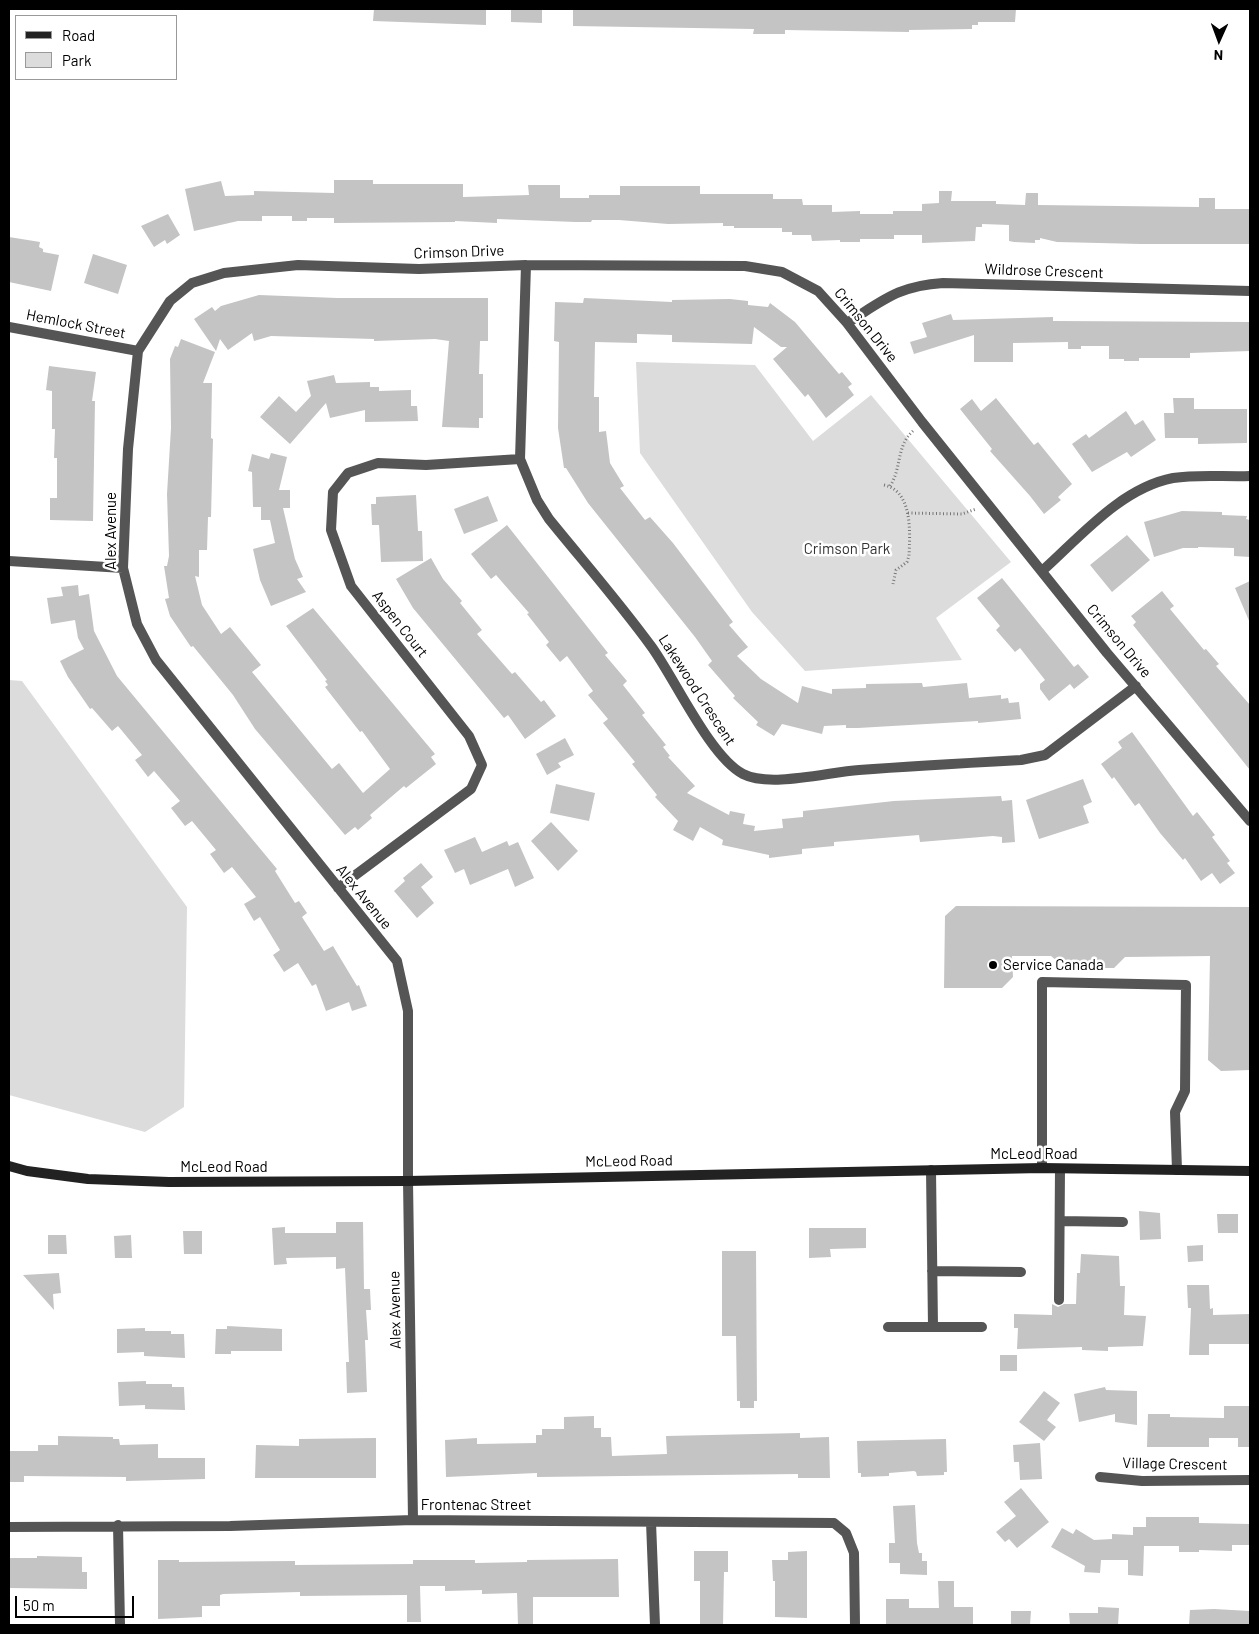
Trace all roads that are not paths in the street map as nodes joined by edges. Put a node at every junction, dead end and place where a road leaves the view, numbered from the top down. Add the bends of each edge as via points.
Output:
1 (526, 265) junction
2 (1250, 291) edge
3 (848, 323) junction
4 (9, 327) edge
5 (138, 352) junction
6 (520, 459) junction
7 (1250, 476) edge
8 (9, 561) edge
9 (123, 568) junction
10 (1042, 571) junction
11 (1136, 686) junction
12 (1250, 821) edge
13 (338, 888) junction
14 (9, 1166) edge
15 (1042, 1168) junction
16 (1060, 1168) junction
17 (931, 1170) junction
18 (1177, 1170) junction
19 (1250, 1171) edge
20 (408, 1181) junction
21 (1060, 1221) junction
22 (1123, 1222) dead end
23 (932, 1270) junction
24 (1021, 1272) dead end
25 (1059, 1300) dead end
26 (888, 1327) dead end
27 (933, 1327) junction
28 (982, 1327) dead end
29 (1100, 1477) dead end
30 (1250, 1480) edge
31 (413, 1520) junction
32 (651, 1522) junction
33 (118, 1525) junction
34 (9, 1527) edge
35 (120, 1625) edge
36 (655, 1625) edge
37 (855, 1625) edge

1 - 3 street, Crimson Drive via 745,266 782,272 818,291
1 - 5 street, Crimson Drive via 419,269 298,265 224,273 192,283 170,301
1 - 6 street, Lakewood Crescent
2 - 3 street, Wildrose Crescent via 943,283 897,291
3 - 10 street, Crimson Drive via 922,422
4 - 5 street, Hemlock Street
5 - 9 street, Alex Avenue via 128,449
6 - 11 street, Lakewood Crescent via 537,500 549,519 651,646 728,764 744,775 784,778 1021,760 1045,755
6 - 13 street, Aspen Court via 426,465 378,463 348,474 333,492 331,530 351,586 469,736 482,765 472,789
7 - 10 street via 1174,478 1152,484 1115,506
8 - 9 street
9 - 13 street, Alex Avenue via 137,624 156,660
10 - 11 street, Crimson Drive
11 - 12 street, Crimson Drive
13 - 20 street, Alex Avenue via 396,961 408,1011
14 - 20 main road, McLeod Road via 88,1179
15 - 16 main road, McLeod Road
15 - 17 main road, McLeod Road
15 - 18 street via 1042,982 1186,985 1185,1091 1175,1112
16 - 18 main road, McLeod Road
16 - 21 street
17 - 20 main road, McLeod Road
17 - 23 street
18 - 19 main road, McLeod Road
20 - 31 street, Alex Avenue
21 - 22 street
21 - 25 street
23 - 24 street
23 - 27 street
26 - 27 street
27 - 28 street
29 - 30 street, Village Crescent via 1142,1481
31 - 32 street, Frontenac Street
31 - 33 street, Frontenac Street via 230,1526
32 - 36 street
32 - 37 street, Frontenac Street via 834,1523 846,1533 854,1553
33 - 34 street, Frontenac Street
33 - 35 street

